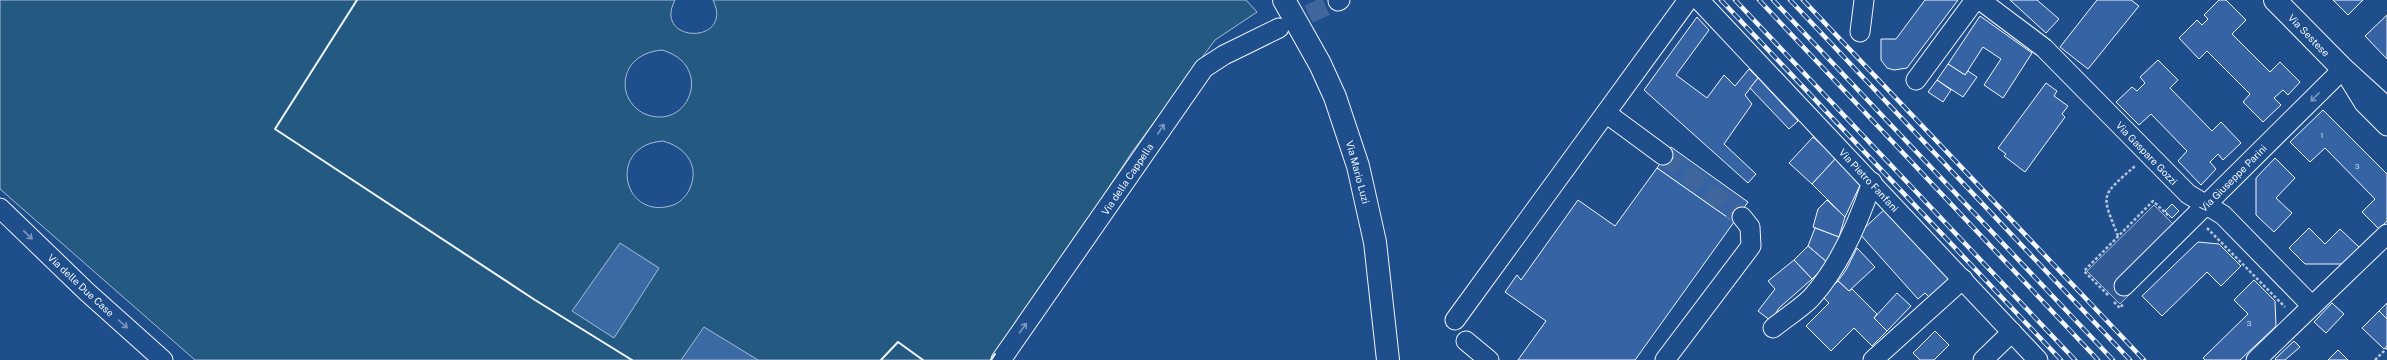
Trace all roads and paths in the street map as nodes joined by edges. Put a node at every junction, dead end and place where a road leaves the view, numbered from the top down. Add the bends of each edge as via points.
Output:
1 (1284, 0) edge
2 (1688, 0) edge
3 (1699, 0) edge
4 (1864, 0) edge
5 (1975, 0) edge
6 (1980, 0) edge
7 (2275, 0) edge
8 (1279, 28) tunnel mouth
9 (1860, 32) dead end
10 (2343, 69) junction
11 (1916, 80) dead end
12 (2387, 109) edge
13 (1606, 113) junction
14 (2387, 126) edge
15 (1662, 155) tunnel mouth
16 (2139, 162) dead end
17 (1872, 182) junction
18 (2206, 204) junction
19 (0, 208) edge
20 (1742, 216) tunnel mouth
21 (2387, 234) edge
22 (2118, 236) dead end
23 (1963, 279) junction
24 (2124, 286) dead end
25 (2312, 306) junction
26 (1455, 320) dead end
27 (1773, 328) dead end
28 (2012, 332) junction
29 (1466, 341) dead end
30 (2387, 348) edge
31 (1388, 359) edge
32 (163, 360) edge
33 (1002, 360) edge
34 (1488, 360) edge
35 (1665, 360) edge
36 (1873, 360) edge
37 (1982, 360) edge
38 (2038, 360) edge
39 (2256, 360) edge
40 (2375, 360) edge

1 - 31 main road, Via Mario Luzi via 1320,64 1358,166 1375,242
2 - 13 street
3 - 17 street, Via Pietro Fanfani
4 - 9 street
5 - 11 street
6 - 18 street, Via Gaspare Gozzi via 2044,48 2188,194 2196,201
7 - 10 main road, Via Sestese
33 -> 8 street, Via della Cappella via 1204,68 1224,55
10 - 12 main road, Via Sestese
10 - 14 street, Via Sestese via 2364,103
10 -> 18 street, Via Giuseppe Parini
13 - 15 street
13 - 26 street
16 - 22 path via 2108,190 2105,204
17 - 23 street, Via Pietro Fanfani
17 - 27 street via 1861,213 1838,260 1811,298
18 - 24 street, Via Giuseppe Parini
18 - 25 street, Via Gaspare Gozzi via 2223,214
19 -> 32 street, Via delle Due Case via 87,292
20 - 35 street via 1750,227 1750,246
21 - 25 street
23 - 28 street, Via Pietro Fanfani
23 - 36 street
25 - 39 street
28 - 37 street
28 - 38 street, Via Pietro Fanfani
29 - 34 street
30 - 40 path

